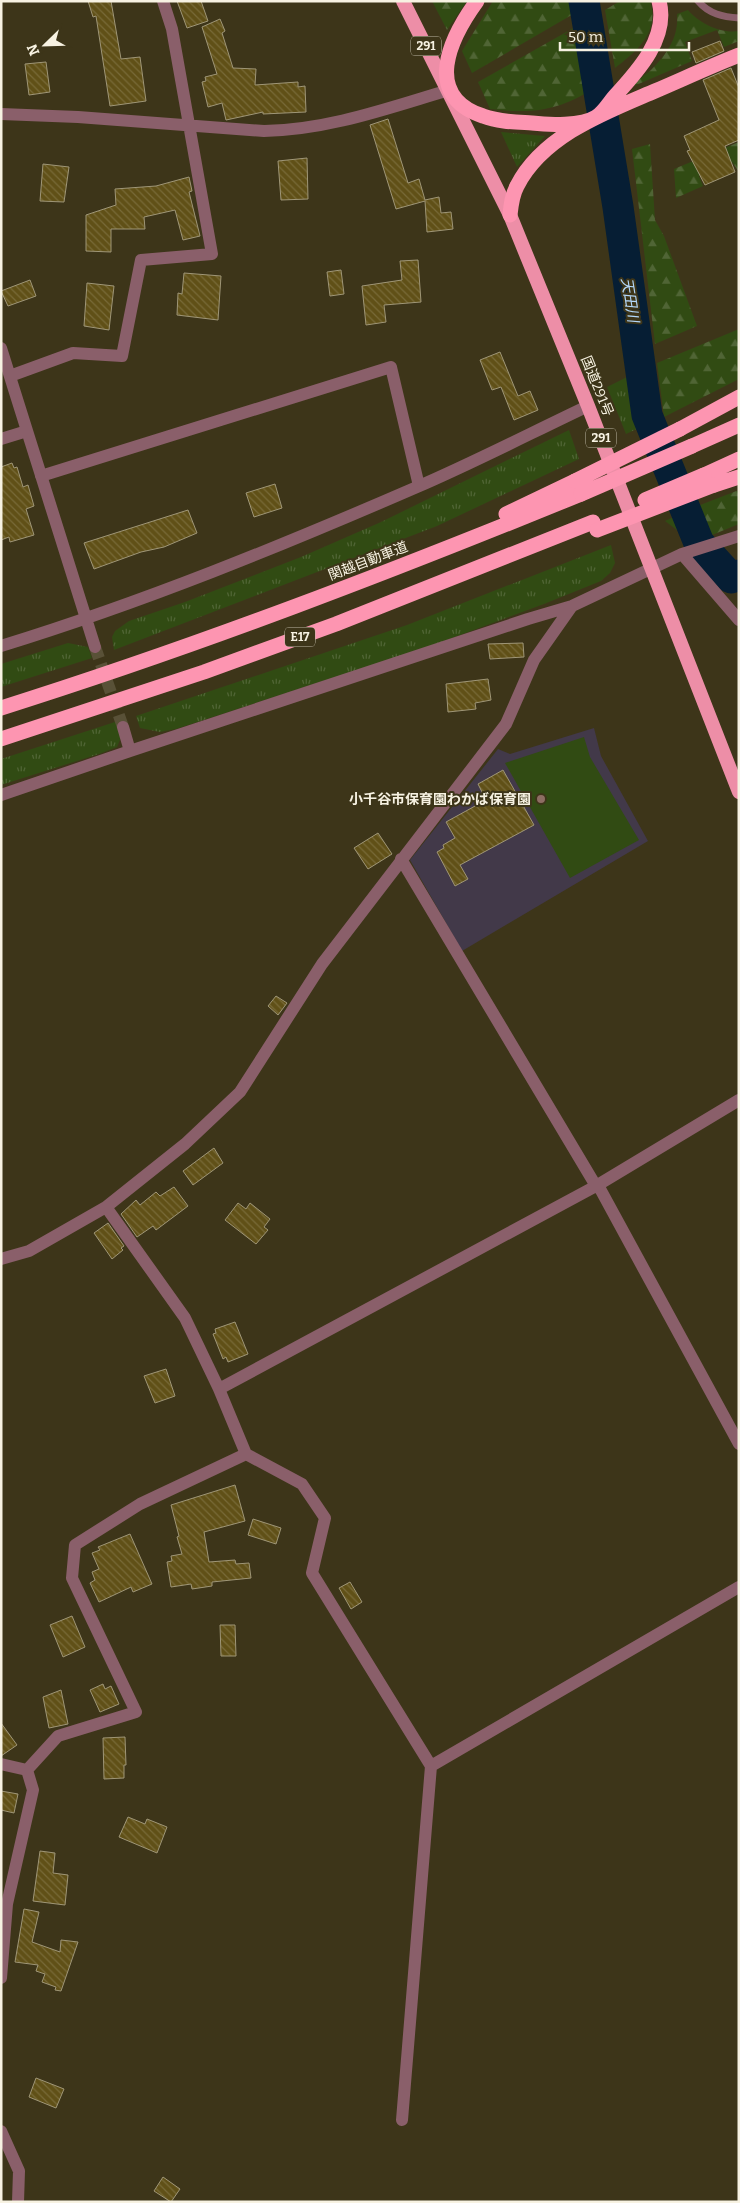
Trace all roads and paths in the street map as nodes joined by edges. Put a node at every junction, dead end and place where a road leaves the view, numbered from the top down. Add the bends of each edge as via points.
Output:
1 (163, 1) edge
2 (403, 1) edge
3 (477, 1) edge
4 (660, 1) edge
5 (698, 1) edge
6 (739, 18) edge
7 (739, 54) edge
8 (449, 90) junction
9 (1, 114) edge
10 (596, 118) junction
11 (190, 125) junction
12 (510, 215) junction
13 (1, 348) edge
14 (10, 376) junction
15 (739, 397) edge
16 (588, 406) junction
17 (739, 425) edge
18 (27, 431) junction
19 (1, 439) edge
20 (739, 459) edge
21 (41, 476) junction
22 (739, 477) edge
23 (709, 480) junction
24 (419, 486) junction
25 (578, 487) junction
26 (739, 536) edge
27 (682, 554) junction
28 (652, 570) junction
29 (572, 606) junction
30 (86, 620) junction
31 (739, 620) edge
32 (1, 646) edge
33 (95, 647) tunnel mouth
34 (1, 708) edge
35 (123, 727) tunnel mouth
36 (1, 739) edge
37 (130, 751) junction
38 (738, 787) edge
39 (1, 795) edge
40 (401, 859) junction
41 (739, 1100) edge
42 (597, 1185) junction
43 (106, 1207) junction
44 (1, 1259) edge
45 (219, 1389) junction
46 (739, 1444) edge
47 (246, 1454) junction
48 (739, 1586) edge
49 (1, 1764) edge
50 (431, 1766) junction
51 (27, 1770) junction
52 (1, 1978) edge
53 (402, 2120) dead end
54 (1, 2131) edge
55 (18, 2202) edge

1 - 11 street via 172,29
2 - 8 highway, 国道291号 / 291
3 - 8 highway via 450,47 447,67
4 - 10 highway via 661,20 649,53
5 - 6 lane via 711,13
7 - 10 highway
8 - 10 highway via 472,112 499,120 552,124
8 - 11 street via 293,131
8 - 12 highway, 国道291号 / 291
9 - 11 street
10 - 12 highway via 561,138 534,162 516,187
11 - 14 street via 212,254 141,260 122,356 73,353
12 - 16 highway, 国道291号 / 291
13 - 14 street
14 - 18 street
15 - 25 highway, bridge
16 - 24 street
16 - 28 highway, 国道291号 / 291
17 - 25 highway, 関越自動車道, bridge via 692,446
18 - 19 street
18 - 21 street
20 - 23 highway
21 - 24 street via 390,367
21 - 30 street
22 - 23 highway
23 - 36 highway, E17, bridge via 336,624 204,672
24 - 30 street via 208,575
25 - 34 highway, 関越自動車道 / E17 via 327,594
26 - 27 street
27 - 28 street
27 - 31 street
28 - 29 street
28 - 38 highway, 国道291号 / 291
29 - 37 street
29 - 40 street via 534,660 506,724
30 - 32 street
30 - 33 street
35 - 37 street
37 - 39 street
40 - 42 street
40 - 43 street via 322,964 240,1092 185,1144
41 - 42 street
42 - 45 street
42 - 46 street
43 - 44 street via 29,1251
43 - 45 street via 185,1318
45 - 47 street
47 - 50 street via 302,1484 325,1518 312,1573
47 - 51 street via 140,1504 75,1545 72,1578 136,1712 58,1736
48 - 50 street
49 - 51 street
50 - 53 street
51 - 52 street via 33,1790 7,1904
54 - 55 street via 18,2171

